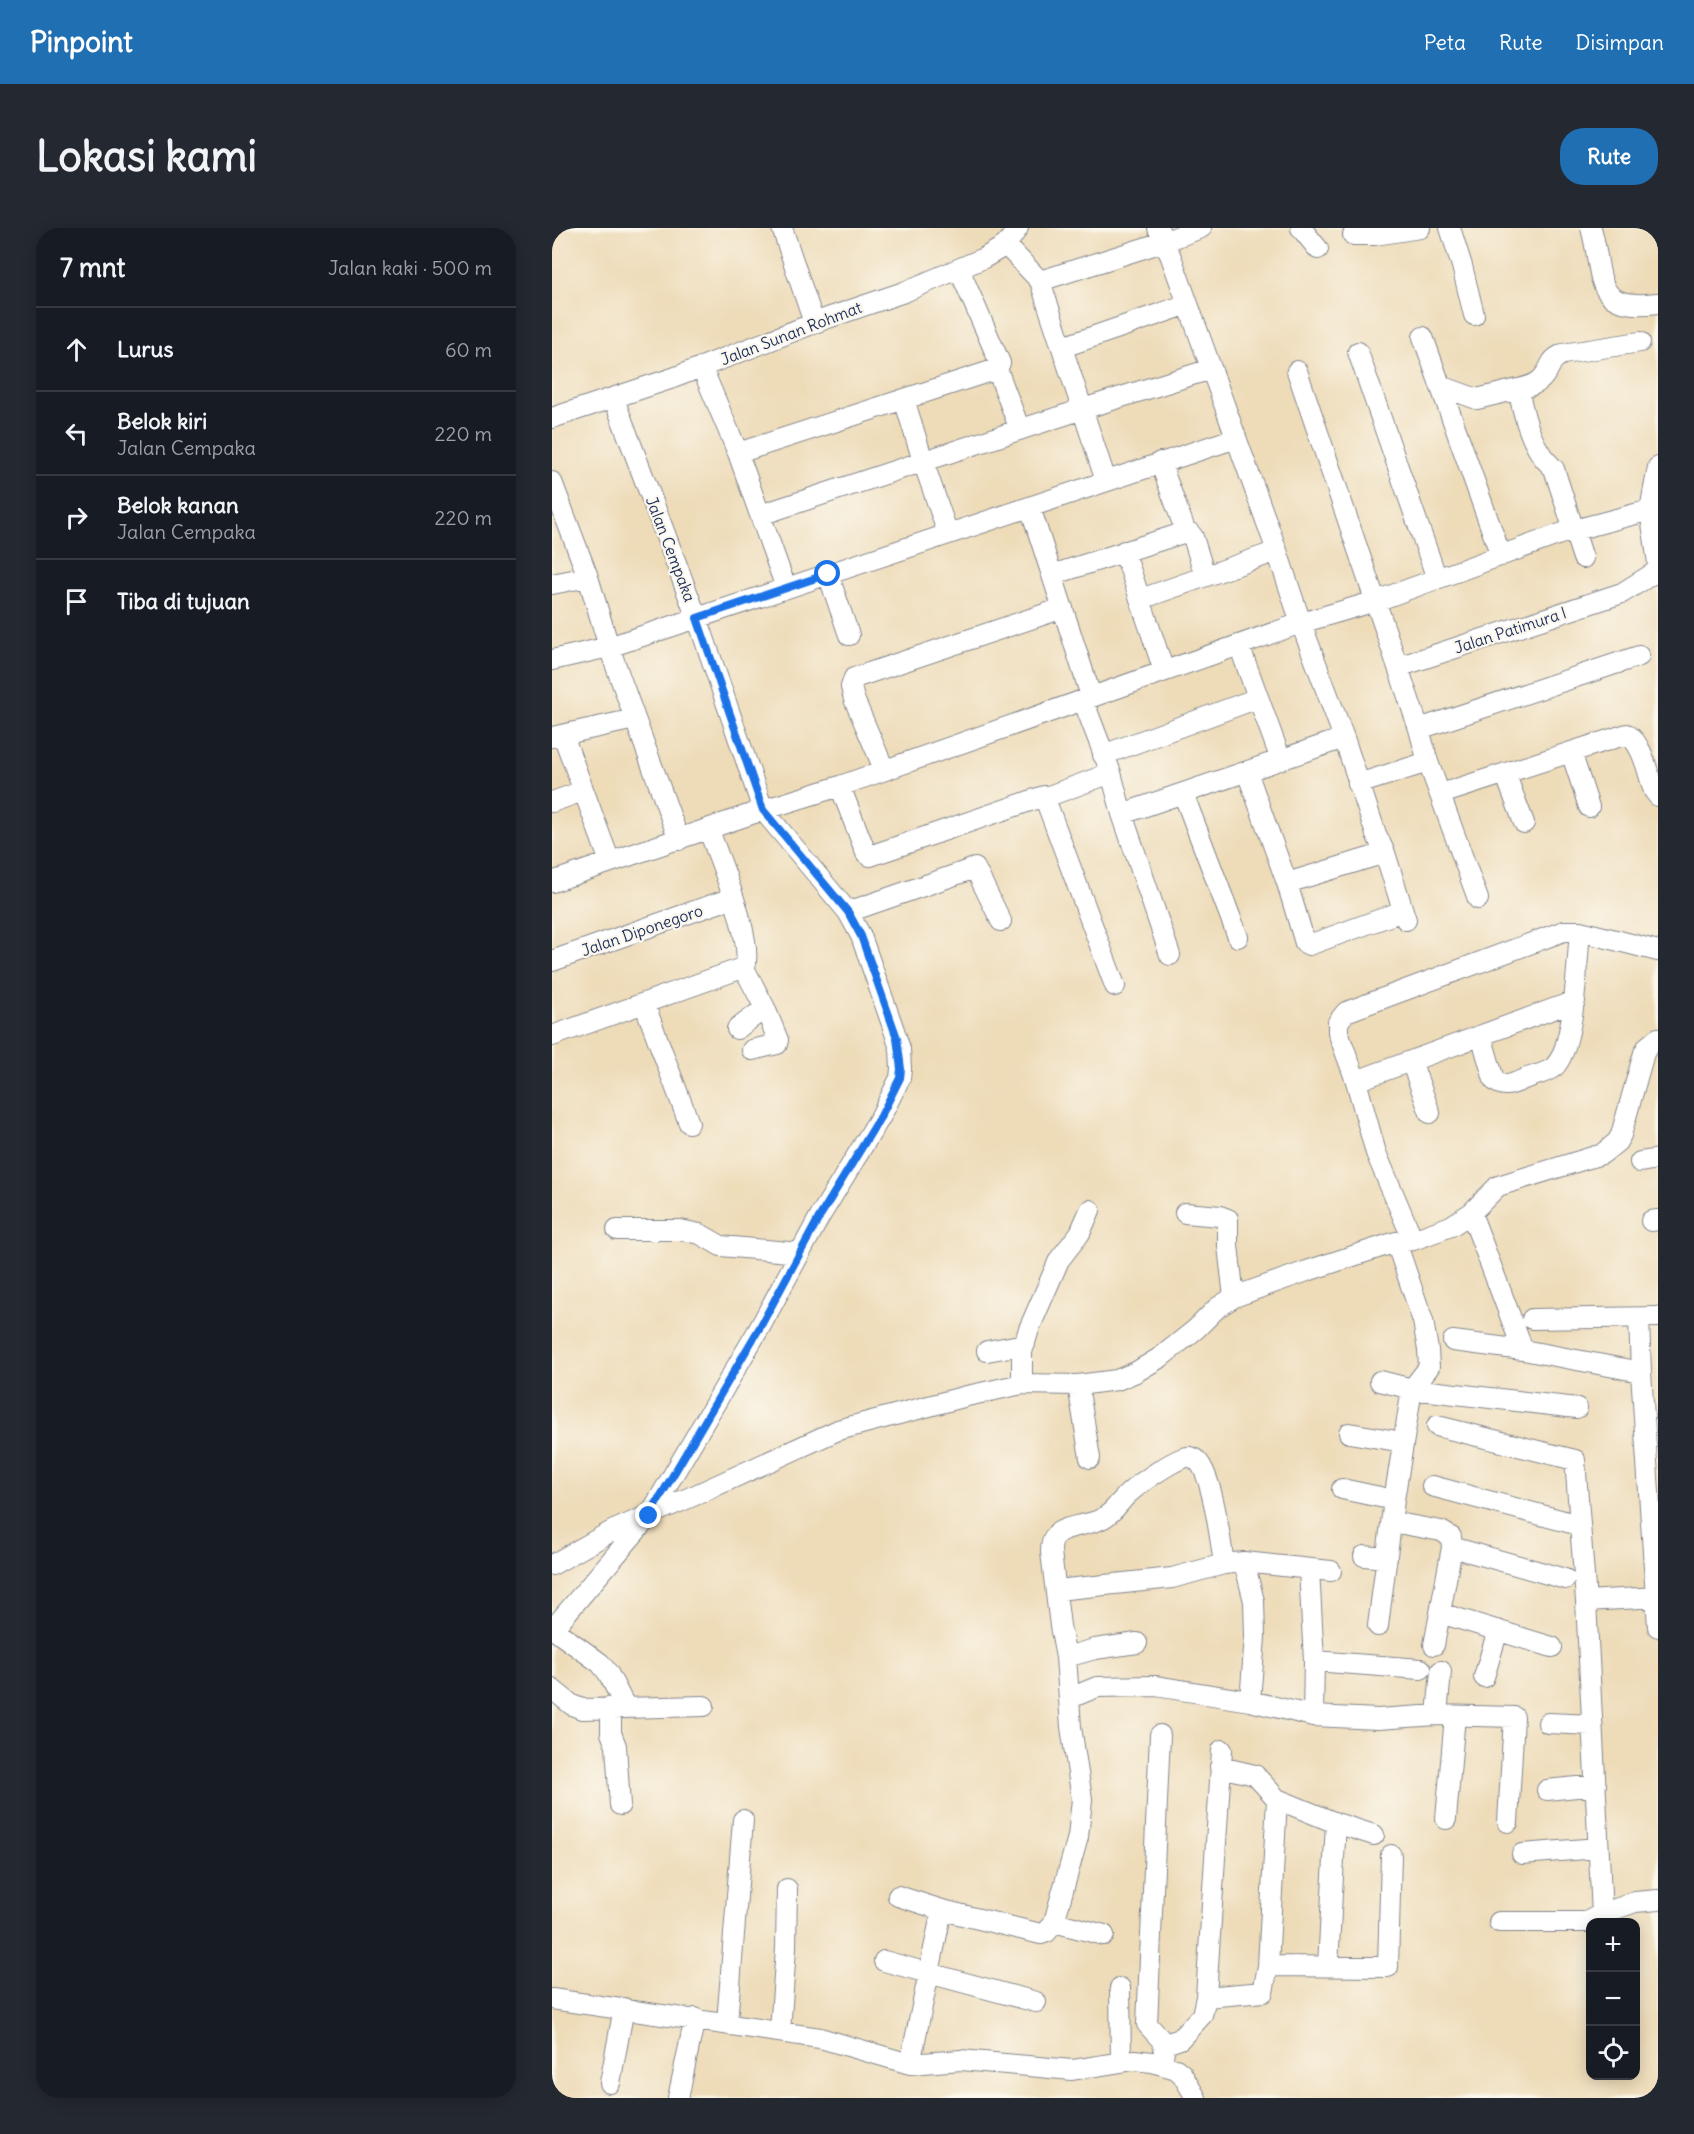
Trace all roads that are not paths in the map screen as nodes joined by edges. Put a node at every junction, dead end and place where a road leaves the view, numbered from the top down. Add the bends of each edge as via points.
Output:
1 (782, 228) edge
2 (1018, 228) edge
3 (1201, 228) edge
4 (1300, 228) edge
5 (1420, 228) edge
6 (1450, 228) edge
7 (1591, 228) edge
8 (1160, 235) edge
9 (1353, 235) dead end
10 (1006, 245) junction
11 (1318, 249) dead end
12 (959, 269) junction
13 (1040, 281) junction
14 (1658, 303) edge
15 (1188, 304) junction
16 (1474, 315) dead end
17 (814, 323) junction
18 (1423, 337) dead end
19 (1640, 342) dead end
20 (1063, 347) junction
21 (1358, 352) dead end
22 (702, 368) junction
23 (997, 369) junction
24 (1211, 369) junction
25 (1297, 371) dead end
26 (1441, 386) junction
27 (1518, 389) junction
28 (614, 399) junction
29 (904, 399) junction
30 (1083, 409) junction
31 (552, 417) edge
32 (1020, 430) junction
33 (1236, 438) junction
34 (738, 453) junction
35 (923, 461) junction
36 (1160, 462) junction
37 (1658, 467) edge
38 (1106, 481) junction
39 (552, 482) edge
40 (1030, 507) junction
41 (1654, 509) edge
42 (558, 512) edge
43 (760, 515) junction
44 (1574, 530) junction
45 (1186, 532) junction
46 (948, 534) junction
47 (1124, 551) junction
48 (1277, 551) junction
49 (1501, 556) junction
50 (1583, 558) dead end
51 (1658, 562) edge
52 (1658, 567) edge
53 (828, 574) junction
54 (1052, 575) junction
55 (1205, 576) junction
56 (588, 577) junction
57 (1437, 579) junction
58 (552, 584) edge
59 (786, 588) junction
60 (1141, 599) junction
61 (1376, 602) junction
62 (1063, 608) junction
63 (697, 618) junction
64 (1301, 623) junction
65 (849, 635) dead end
66 (1239, 645) junction
67 (609, 647) junction
68 (1639, 656) dead end
69 (552, 660) edge
70 (1398, 668) junction
71 (1164, 671) junction
72 (1087, 698) junction
73 (1258, 698) junction
74 (636, 719) junction
75 (1419, 729) junction
76 (557, 736) edge
77 (1344, 738) junction
78 (1571, 752) junction
79 (1281, 760) junction
80 (1428, 762) junction
81 (1107, 764) junction
82 (884, 770) junction
83 (1246, 772) junction
84 (1505, 773) junction
85 (1358, 784) junction
86 (840, 786) junction
87 (583, 791) junction
88 (1183, 794) junction
89 (1441, 794) junction
90 (1658, 796) edge
91 (1046, 797) junction
92 (552, 802) edge
93 (1589, 807) dead end
94 (763, 810) junction
95 (1122, 814) junction
96 (1524, 823) dead end
97 (708, 830) junction
98 (679, 840) junction
99 (1385, 853) junction
100 (610, 862) junction
101 (552, 882) edge
102 (1287, 883) junction
103 (732, 898) junction
104 (1478, 899) dead end
105 (848, 912) junction
106 (1001, 921) dead end
107 (1580, 931) junction
108 (1238, 937) dead end
109 (1658, 951) edge
110 (1170, 955) dead end
111 (552, 962) edge
112 (744, 968) junction
113 (1115, 986) dead end
114 (1575, 1001) junction
115 (644, 1003) junction
116 (765, 1008) junction
117 (737, 1029) dead end
118 (1481, 1035) junction
119 (552, 1036) edge
120 (1658, 1038) edge
121 (752, 1050) dead end
122 (1412, 1060) junction
123 (1356, 1081) junction
124 (1430, 1113) dead end
125 (688, 1123) dead end
126 (1090, 1210) dead end
127 (1471, 1213) junction
128 (1185, 1214) dead end
129 (617, 1230) dead end
130 (1405, 1241) junction
131 (800, 1253) junction
132 (1234, 1297) junction
133 (1649, 1317) edge
134 (1532, 1319) dead end
135 (1453, 1341) dead end
136 (1025, 1344) junction
137 (1523, 1350) junction
138 (987, 1351) dead end
139 (1641, 1372) junction
140 (1380, 1381) dead end
141 (1022, 1384) junction
142 (1078, 1385) junction
143 (1412, 1389) junction
144 (1577, 1408) dead end
145 (1437, 1426) dead end
146 (1349, 1433) dead end
147 (1403, 1442) junction
148 (1089, 1458) dead end
149 (1432, 1486) dead end
150 (1342, 1489) dead end
151 (1394, 1500) junction
152 (649, 1516) junction
153 (1392, 1522) junction
154 (1578, 1525) junction
155 (1452, 1547) junction
156 (1364, 1556) dead end
157 (1387, 1558) junction
158 (1244, 1562) junction
159 (1224, 1564) junction
160 (552, 1565) edge
161 (1309, 1569) junction
162 (1331, 1571) dead end
163 (1565, 1579) dead end
164 (1057, 1590) junction
165 (1657, 1597) edge
166 (1586, 1600) junction
167 (1440, 1613) junction
168 (1378, 1626) dead end
169 (1658, 1627) edge
170 (553, 1629) edge
171 (1498, 1630) junction
172 (1137, 1643) dead end
173 (1434, 1645) dead end
174 (1552, 1647) dead end
175 (1066, 1657) junction
176 (1314, 1661) junction
177 (1421, 1669) dead end
178 (1441, 1671) dead end
179 (1484, 1677) dead end
180 (552, 1689) edge
181 (1070, 1698) junction
182 (1250, 1701) junction
183 (704, 1706) dead end
184 (618, 1707) junction
185 (1446, 1715) junction
186 (1313, 1716) junction
187 (1548, 1723) dead end
188 (1591, 1725) junction
189 (1160, 1736) dead end
190 (1596, 1785) junction
191 (1547, 1790) dead end
192 (1277, 1799) junction
193 (621, 1805) dead end
194 (742, 1820) dead end
195 (1446, 1820) dead end
196 (1508, 1822) dead end
197 (1336, 1823) junction
198 (1374, 1835) dead end
199 (1598, 1848) junction
200 (1522, 1854) dead end
201 (1391, 1855) dead end
202 (787, 1889) dead end
203 (898, 1896) dead end
204 (1658, 1900) edge
205 (942, 1910) junction
206 (1602, 1914) junction
207 (1054, 1922) junction
208 (1499, 1922) dead end
209 (1104, 1935) dead end
210 (884, 1960) dead end
211 (1328, 1965) junction
212 (1268, 1966) junction
213 (929, 1973) junction
214 (1120, 1988) dead end
215 (1206, 1997) junction
216 (552, 1998) edge
217 (1036, 2002) dead end
218 (624, 2008) junction
219 (695, 2018) junction
220 (727, 2023) junction
221 (780, 2031) junction
222 (1164, 2054) junction
223 (1121, 2062) junction
224 (910, 2064) junction
225 (610, 2084) dead end
226 (678, 2098) edge
227 (1196, 2098) edge

1 - 17 street
2 - 10 street, Jalan Sunan Rohmat
3 - 8 street
4 - 11 street
5 - 9 street
6 - 16 street
7 - 14 street via 1604,290 1624,303
8 - 13 street
8 - 15 street
10 - 12 street, Jalan Sunan Rohmat
10 - 13 street
12 - 17 street, Jalan Sunan Rohmat
12 - 23 street via 1000,363
13 - 20 street
15 - 20 street
15 - 24 street
17 - 22 street, Jalan Sunan Rohmat
18 - 26 street
19 - 27 street via 1563,354 1552,360 1544,376 1533,385
20 - 30 street
21 - 57 street
22 - 28 street, Jalan Sunan Rohmat
22 - 34 street
23 - 29 street
23 - 32 street
24 - 30 street
24 - 33 street
25 - 61 street
26 - 27 street via 1477,399
26 - 49 street
27 - 44 street via 1526,423 1543,458 1554,469
28 - 31 street, Jalan Sunan Rohmat
28 - 63 street, Jalan Cempaka
29 - 34 street
29 - 35 street
30 - 32 street
30 - 38 street
32 - 35 street
33 - 36 street
33 - 48 street
34 - 43 street
35 - 43 street
35 - 46 street
36 - 38 street
36 - 45 street
37 - 41 street
38 - 40 street
39 - 42 street
40 - 46 street
40 - 54 street
41 - 44 street
41 - 51 street
42 - 56 street
43 - 59 street
44 - 49 street
44 - 50 street
45 - 47 street
45 - 55 street via 1193,537
46 - 53 street
47 - 54 street
47 - 60 street
48 - 55 street
48 - 64 street
49 - 57 street
52 - 70 street, Jalan Patimura l via 1622,593
53 - 59 street
53 - 65 street
54 - 62 street
55 - 60 street
56 - 58 street
56 - 67 street
57 - 61 street
59 - 63 street
60 - 71 street
61 - 64 street
61 - 70 street
62 - 72 street
62 - 82 street via 854,678 854,699
63 - 67 street
63 - 94 street, Jalan Cempaka
64 - 66 street
64 - 77 street
66 - 71 street
66 - 73 street
67 - 69 street
67 - 74 street
68 - 75 street
70 - 75 street
71 - 72 street
72 - 81 street
72 - 82 street
73 - 79 street
73 - 81 street
74 - 76 street
74 - 98 street
75 - 80 street
76 - 87 street
77 - 79 street
77 - 85 street
78 - 84 street
78 - 90 street via 1628,735 1640,752
78 - 93 street
79 - 83 street
80 - 85 street
80 - 89 street
81 - 91 street
81 - 95 street
82 - 86 street
83 - 88 street
83 - 102 street
84 - 89 street
84 - 96 street
85 - 99 street
86 - 91 street via 870,856
86 - 94 street
87 - 92 street
87 - 100 street
88 - 95 street
88 - 108 street
89 - 104 street
91 - 113 street
94 - 97 street
94 - 105 street, Jalan Cempaka
95 - 110 street
97 - 98 street
97 - 103 street
98 - 100 street
99 - 102 street
99 - 102 street via 1405,916 1307,945
100 - 101 street
103 - 111 street, Jalan Diponegoro
103 - 112 street via 746,947
105 - 106 street via 975,868
105 - 131 street, Jalan Cempaka via 861,936 897,1038 900,1078
107 - 109 street
107 - 114 street
107 - 123 street via 1564,931 1346,1012 1338,1022 1338,1032
112 - 115 street
112 - 116 street
114 - 118 street
114 - 118 street via 1569,1031 1553,1069 1508,1086 1494,1080
115 - 119 street
115 - 125 street
116 - 117 street
116 - 121 street via 777,1044
118 - 122 street
120 - 127 street via 1646,1050 1617,1142 1602,1154 1498,1186
122 - 123 street
122 - 124 street
123 - 130 street
126 - 136 street via 1080,1233 1053,1271
127 - 130 street via 1451,1226
127 - 137 street
128 - 132 street via 1228,1219
129 - 131 street via 680,1230 700,1234 721,1246
130 - 132 street
130 - 143 street via 1429,1366
131 - 152 street, Jalan Cempaka
132 - 142 street via 1161,1357 1136,1372 1117,1380
133 - 134 street
133 - 139 street
135 - 137 street
136 - 138 street
136 - 141 street
137 - 139 street
139 - 165 street
140 - 143 street
141 - 142 street
141 - 152 street via 838,1430
142 - 148 street
143 - 144 street
143 - 147 street
145 - 154 street via 1575,1460
146 - 147 street
147 - 151 street
149 - 154 street
150 - 151 street
151 - 153 street
152 - 160 street via 612,1530
152 - 170 street, Jalan Cempaka
153 - 155 street via 1441,1531 1450,1536
153 - 157 street
154 - 166 street
155 - 163 street
155 - 167 street
156 - 157 street
157 - 168 street
158 - 159 street
158 - 161 street
158 - 182 street via 1254,1600
159 - 164 street via 1172,1578
159 - 164 street via 1206,1474 1198,1461 1184,1457 1130,1492 1101,1520 1054,1537 1051,1552
161 - 162 street
161 - 176 street
164 - 175 street
165 - 166 street
165 - 169 street
166 - 188 street
167 - 171 street
167 - 173 street
170 - 184 street via 600,1663 608,1673
171 - 174 street
171 - 179 street
172 - 175 street
175 - 181 street
176 - 177 street
176 - 186 street
178 - 185 street
180 - 184 street via 577,1707
181 - 182 street via 1097,1687 1156,1686
181 - 207 street via 1082,1799 1078,1837
182 - 186 street
183 - 184 street
184 - 193 street via 611,1733 616,1746
185 - 186 street via 1378,1719
185 - 195 street
185 - 196 street via 1514,1717
187 - 188 street
188 - 190 street
189 - 222 street via 1147,2024
190 - 191 street
190 - 199 street
192 - 197 street
192 - 212 street
192 - 215 street via 1255,1775 1221,1758
194 - 220 street
197 - 198 street
197 - 211 street
199 - 200 street
199 - 206 street
201 - 211 street via 1388,1967
202 - 221 street
203 - 205 street
204 - 206 street via 1635,1902
205 - 207 street via 1041,1934
205 - 213 street
206 - 208 street via 1586,1922
207 - 209 street
210 - 213 street
211 - 212 street
212 - 215 street via 1263,1992
213 - 217 street
213 - 224 street
214 - 223 street
215 - 222 street via 1202,2015
216 - 218 street
218 - 219 street
218 - 225 street
219 - 220 street
219 - 226 street
220 - 221 street
221 - 224 street via 820,2038
222 - 223 street
222 - 227 street
223 - 224 street via 1072,2070 961,2060

